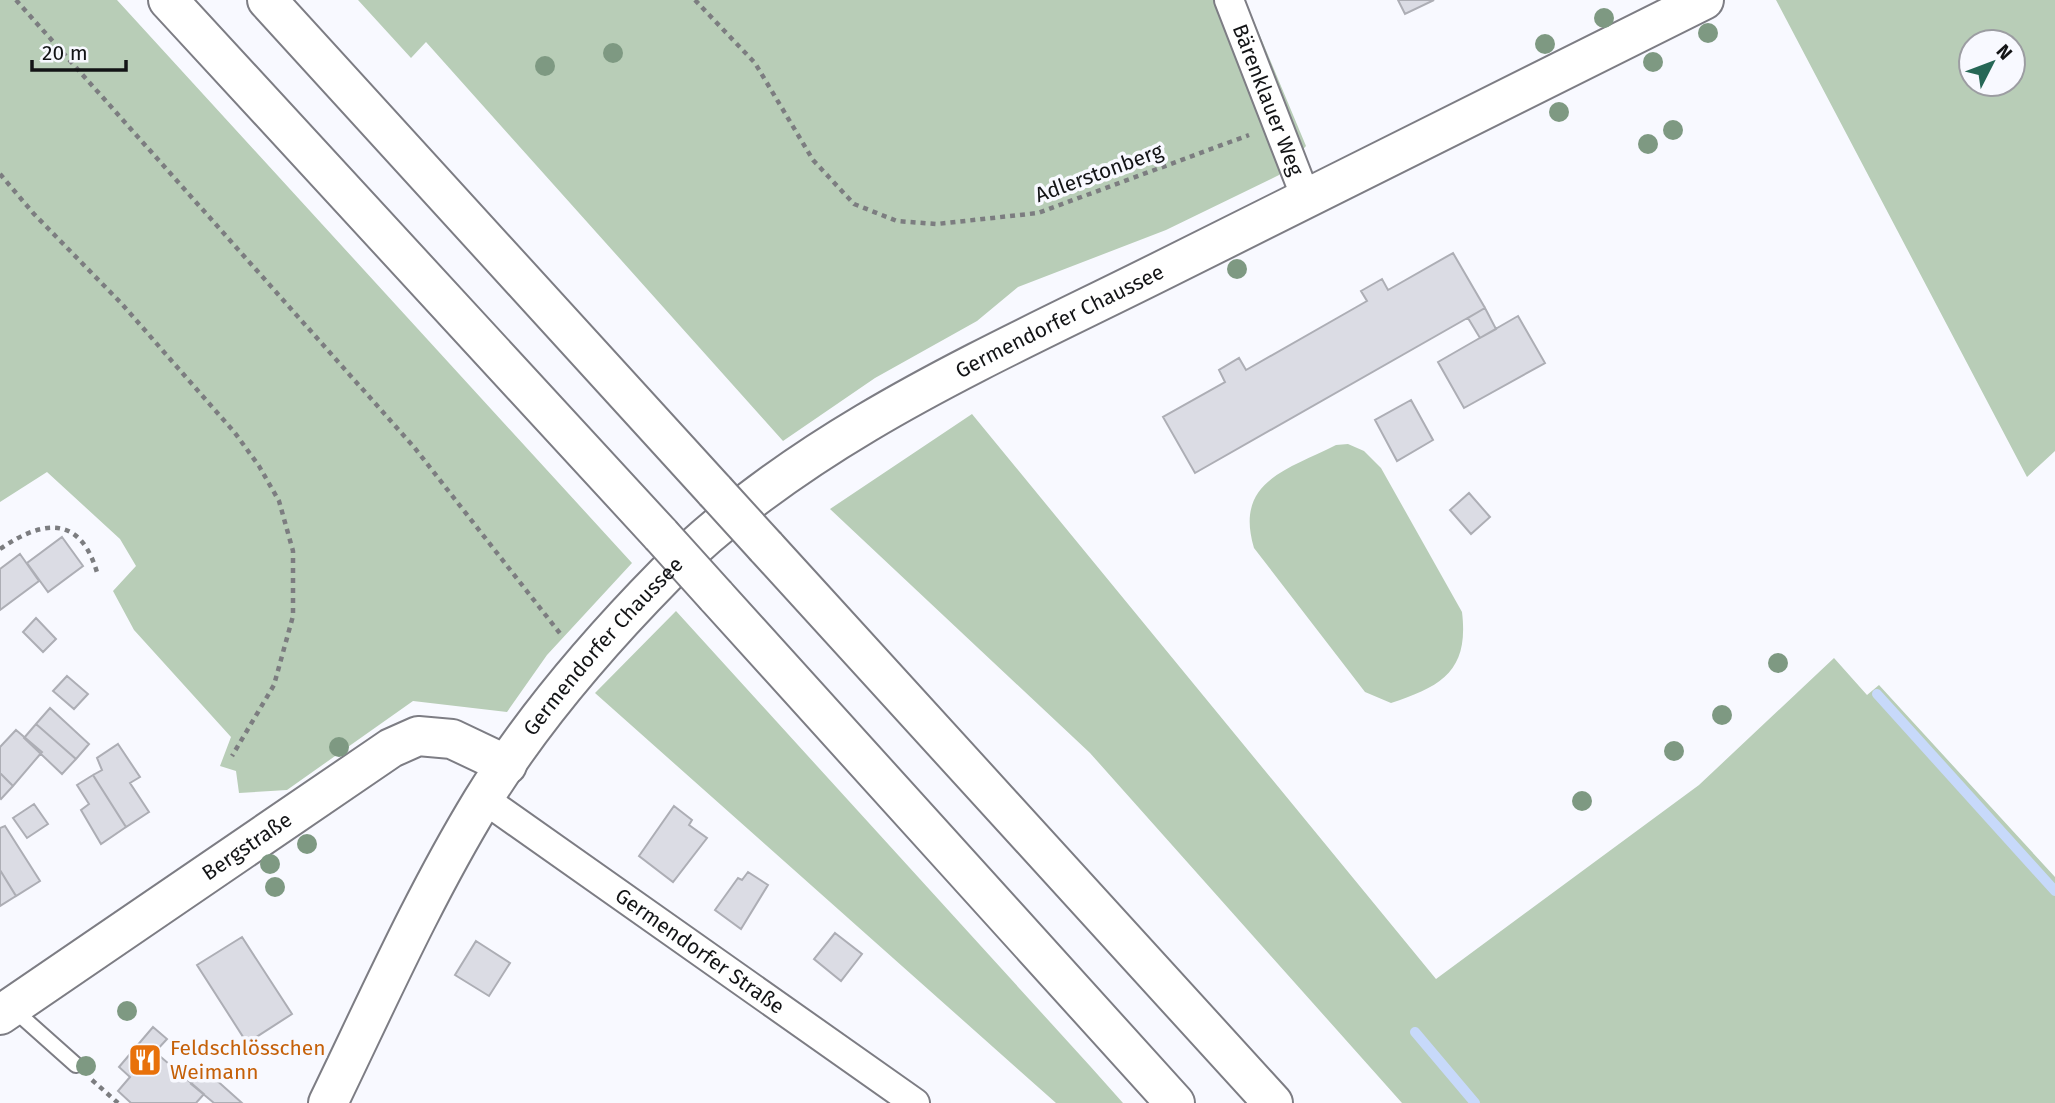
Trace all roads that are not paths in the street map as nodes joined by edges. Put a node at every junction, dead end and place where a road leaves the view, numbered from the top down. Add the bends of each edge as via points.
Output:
1 (168, 0) edge
2 (267, 0) edge
3 (1229, 0) edge
4 (1704, 0) edge
5 (1306, 198) junction
6 (507, 765) junction
7 (484, 799) junction
8 (6, 1011) edge
9 (76, 1065) road end
10 (328, 1103) edge
11 (915, 1103) edge
12 (1175, 1103) edge
13 (1273, 1103) edge

1 - 12 main road, bridge
2 - 13 main road, bridge
3 - 5 street, Bärenklauer Weg
4 - 5 main road, Germendorfer Chaussee
5 - 6 main road, Germendorfer Chaussee via 938,382 803,464 706,536 666,575 586,663
6 - 7 main road
6 - 8 main road, Bergstraße via 452,739 418,736 391,748
7 - 10 main road via 423,907
7 - 11 street, Germendorfer Straße
8 - 9 lane

